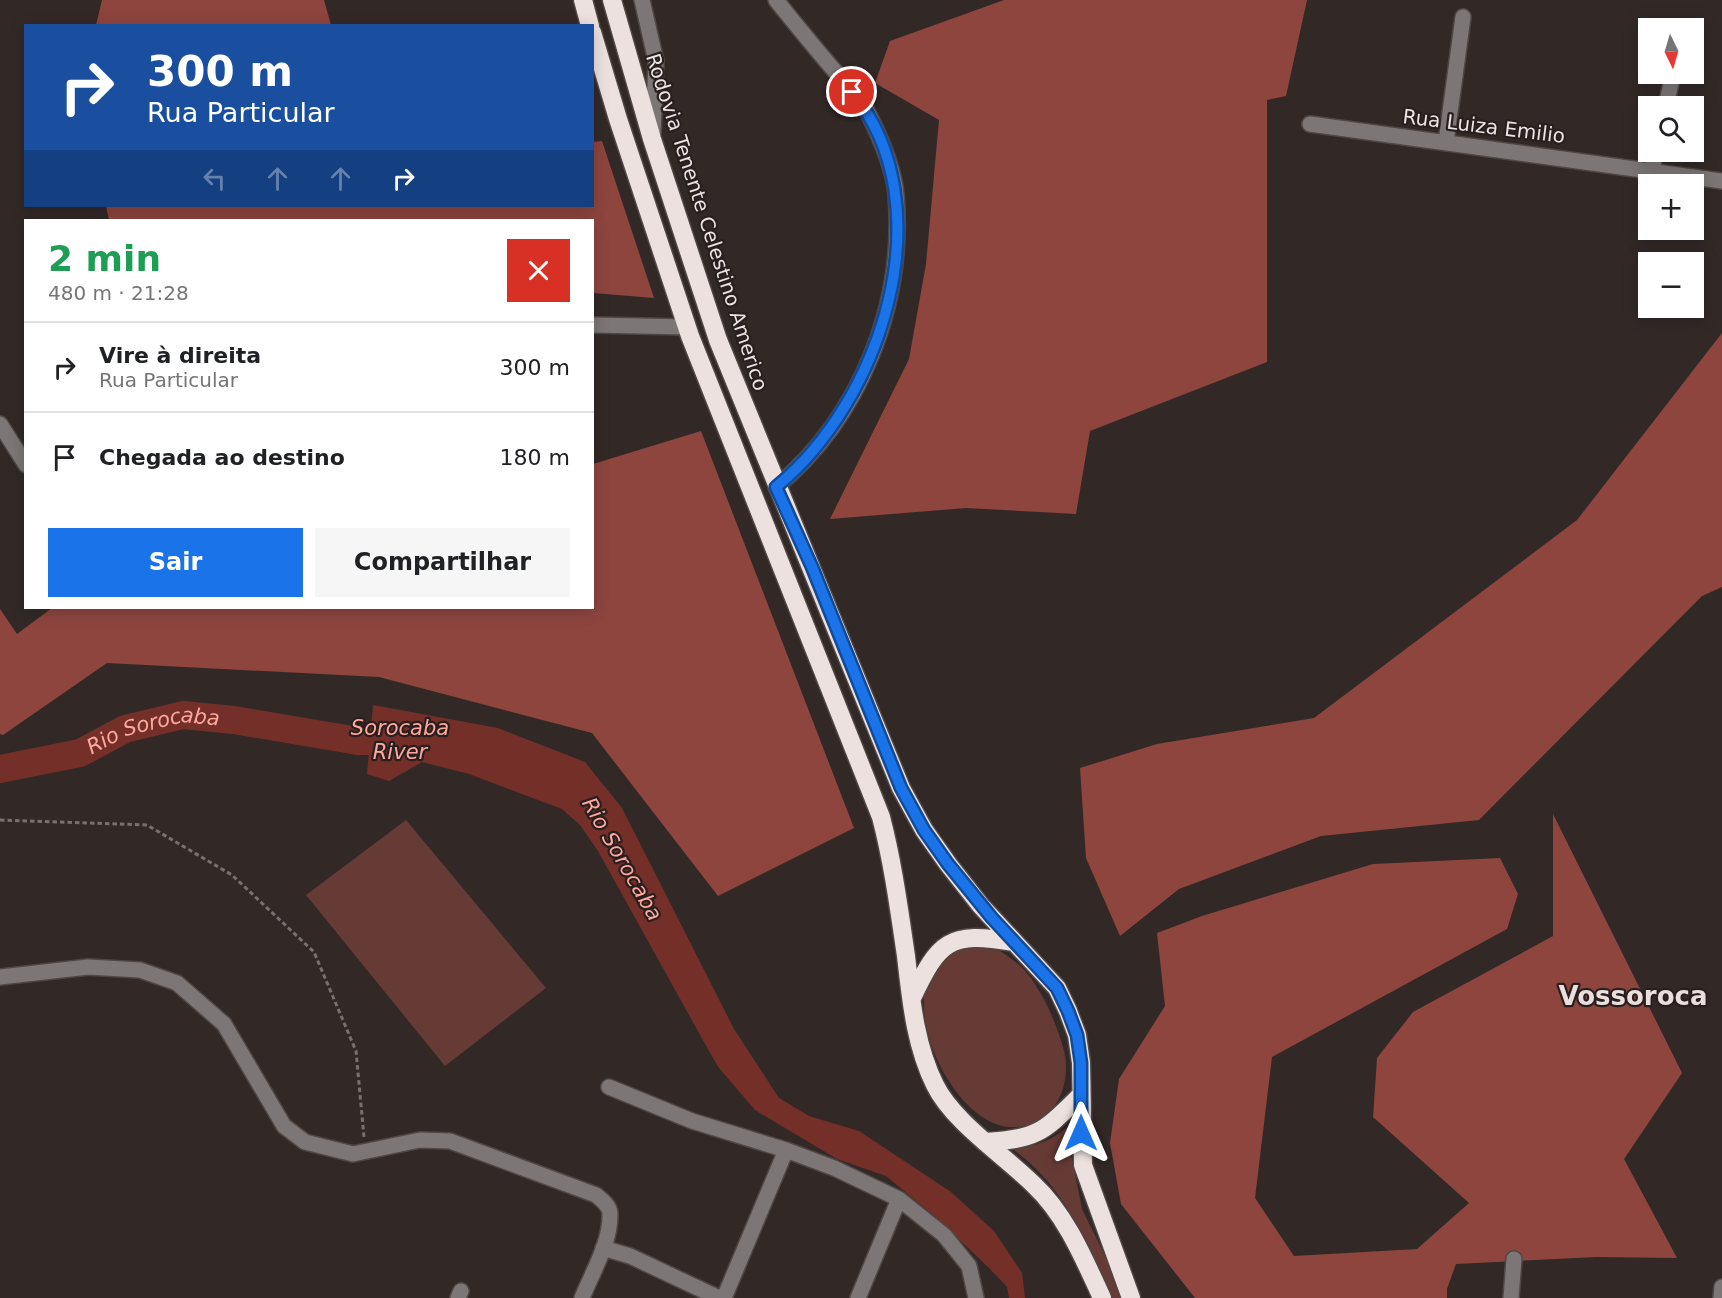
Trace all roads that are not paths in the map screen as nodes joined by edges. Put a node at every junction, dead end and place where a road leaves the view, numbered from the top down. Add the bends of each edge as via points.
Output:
1 (583, 0) edge
2 (612, 0) edge
3 (642, 0) edge
4 (776, 0) edge
5 (1463, 17) dead end
6 (589, 24) edge
7 (594, 38) edge
8 (1310, 124) dead end
9 (652, 139) junction
10 (1446, 142) junction
11 (1654, 162) edge
12 (1652, 169) junction
13 (1722, 181) edge
14 (594, 325) edge
15 (687, 327) junction
16 (0, 424) edge
17 (24, 462) edge
18 (776, 487) junction
19 (1013, 942) junction
20 (0, 977) edge
21 (911, 999) junction
22 (609, 1088) dead end
23 (1080, 1096) junction
24 (985, 1142) junction
25 (786, 1150) junction
26 (899, 1199) junction
27 (603, 1248) junction
28 (1514, 1259) dead end
29 (1722, 1287) edge
30 (582, 1298) edge
31 (719, 1298) edge
32 (724, 1298) edge
33 (858, 1298) edge
34 (976, 1298) edge
35 (1102, 1298) edge
36 (1131, 1298) edge
37 (1511, 1298) edge
38 (1721, 1298) edge

1 - 6 highway
2 - 9 highway, Rodovia Tenente Celestino Americo
3 - 9 street via 656,61
4 - 18 street via 867,111 884,149 896,193 895,268 886,319 851,401 803,465
5 - 10 street
7 - 15 highway
8 - 10 street, Rua Luiza Emilio
9 - 18 highway, Rodovia Tenente Celestino Americo via 718,340
10 - 12 street, Rua Luiza Emilio
11 - 12 street
12 - 13 street, Rua Luiza Emilio
14 - 15 street
15 - 21 highway via 881,817 893,862
16 - 17 street
18 - 19 highway, Rodovia Tenente Celestino Americo via 901,788 948,864
19 - 21 highway via 978,936 944,947 928,963
19 - 23 highway, Rodovia Tenente Celestino Americo via 1057,988 1068,1011 1081,1063
20 - 27 street via 88,966 140,970 177,983 224,1024 284,1126 305,1142 353,1154 420,1140 450,1141 596,1195 610,1212
21 - 24 highway via 922,1056 936,1087
22 - 25 street via 692,1121
23 - 24 highway via 1037,1134
23 - 36 highway, Rodovia Tenente Celestino Americo via 1083,1165
24 - 35 highway via 1036,1186 1061,1218
25 - 26 street
25 - 32 street
26 - 33 street
26 - 34 street via 944,1235 969,1266
27 - 30 street
27 - 31 street via 630,1256
28 - 37 street
29 - 38 street

